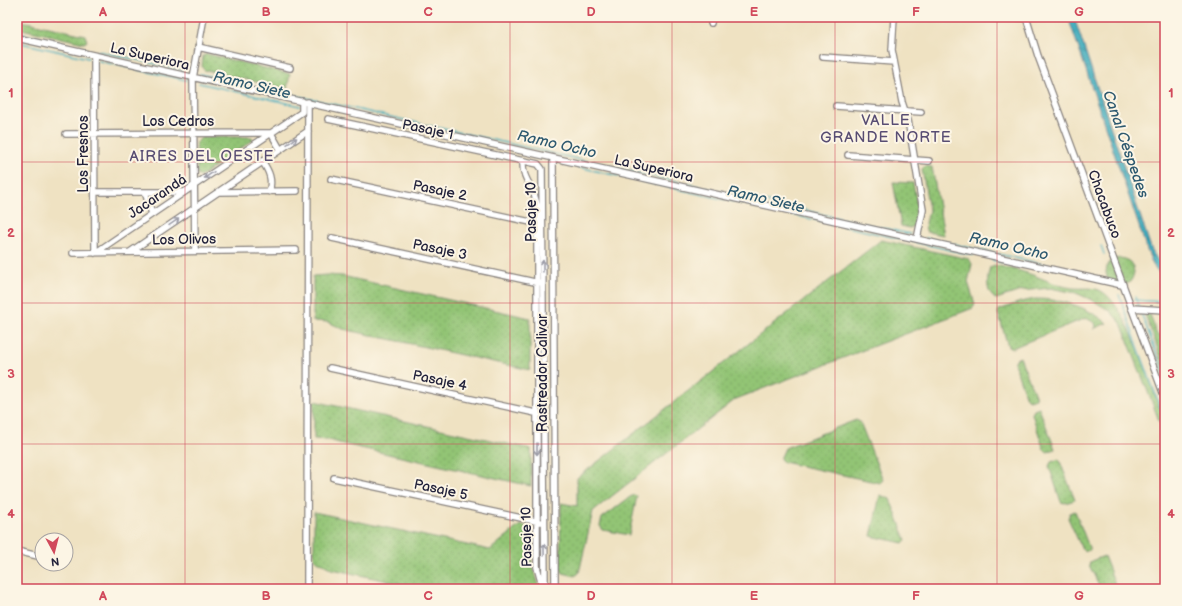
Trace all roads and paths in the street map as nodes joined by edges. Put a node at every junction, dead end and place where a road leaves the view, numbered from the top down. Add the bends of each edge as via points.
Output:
1 (204, 17) edge
2 (894, 17) edge
3 (1014, 17) edge
4 (1026, 18) edge
5 (17, 38) edge
6 (198, 47) junction
7 (94, 56) junction
8 (823, 57) dead end
9 (894, 62) junction
10 (290, 68) dead end
11 (193, 78) junction
12 (305, 102) junction
13 (836, 106) dead end
14 (904, 111) junction
15 (921, 112) dead end
16 (328, 119) dead end
17 (308, 131) junction
18 (192, 133) junction
19 (271, 133) junction
20 (66, 134) dead end
21 (95, 134) junction
22 (280, 149) junction
23 (848, 155) dead end
24 (553, 158) junction
25 (915, 160) junction
26 (262, 161) junction
27 (930, 161) dead end
28 (523, 162) junction
29 (331, 179) dead end
30 (194, 186) junction
31 (95, 192) junction
32 (145, 192) junction
33 (184, 192) junction
34 (218, 192) junction
35 (269, 192) junction
36 (297, 192) dead end
37 (194, 208) junction
38 (152, 214) junction
39 (540, 224) junction
40 (332, 238) dead end
41 (917, 239) junction
42 (296, 250) dead end
43 (195, 251) junction
44 (130, 252) junction
45 (73, 253) dead end
46 (96, 253) junction
47 (536, 283) junction
48 (543, 284) junction
49 (1122, 285) junction
50 (1133, 308) junction
51 (1165, 310) edge
52 (330, 368) dead end
53 (1165, 398) edge
54 (537, 413) junction
55 (544, 415) junction
56 (334, 478) dead end
57 (537, 522) junction
58 (544, 523) junction
59 (17, 552) edge
60 (34, 555) edge
61 (307, 589) edge
62 (544, 589) edge
63 (555, 589) edge

1 - 6 street
2 - 9 street
3 - 4 street
4 - 49 street, Chacabuco
5 - 7 street, La Superiora
6 - 10 street
6 - 11 street
7 - 11 street, La Superiora
7 - 21 street, Los Fresnos
8 - 9 street
9 - 14 street
11 - 12 street, La Superiora
11 - 18 street
12 - 17 street
12 - 19 street, Jacarandá via 302,112
12 - 24 street, La Superiora
13 - 14 street
14 - 15 street
14 - 25 street
16 - 28 street, Pasaje 1
22 -> 17 street
17 - 61 street
18 - 19 street, Los Cedros
18 - 21 street, Los Cedros
18 - 30 street
19 - 22 street
19 -> 30 street, Jacarandá
20 - 21 street, Los Cedros
21 - 31 street, Los Fresnos
22 - 26 street
23 - 25 street
24 - 41 street, La Superiora
24 - 63 street, Rastreador Calivar
25 - 27 street
25 - 41 street via 923,210
26 - 34 street
26 - 35 street via 270,174
28 - 39 street, Pasaje 10 via 523,174 536,195
28 - 39 street, Pasaje 10 via 538,164 542,169
29 - 39 street, Pasaje 2
30 - 33 street, Jacarandá
30 - 37 street
31 - 32 street
31 - 46 street, Los Fresnos
32 - 33 street
32 - 38 street
33 - 38 street, Jacarandá
34 - 35 street
34 - 37 street
35 - 36 street
37 - 43 street
44 -> 37 street
38 - 46 street, Jacarandá
39 - 47 street, Pasaje 10
48 -> 39 street, Pasaje 10
40 - 47 street, Pasaje 3
41 - 49 street, La Superiora
42 - 43 street, Los Olivos
43 - 44 street, Los Olivos
44 - 46 street, Los Olivos
45 - 46 street, Los Olivos
47 - 48 street, Pasaje 3
47 - 54 street, Pasaje 10
48 - 55 street, Pasaje 10
49 - 50 street, Chacabuco
50 - 51 street
50 - 53 street, Chacabuco
52 - 54 street, Pasaje 4
54 - 55 street, Pasaje 4
54 -> 57 street, Pasaje 10
55 - 58 street, Pasaje 10
56 - 57 street, Pasaje 5
57 - 58 street, Pasaje 5
57 - 62 street, Pasaje 10 via 537,567
62 -> 58 street, Pasaje 10
59 - 60 street

